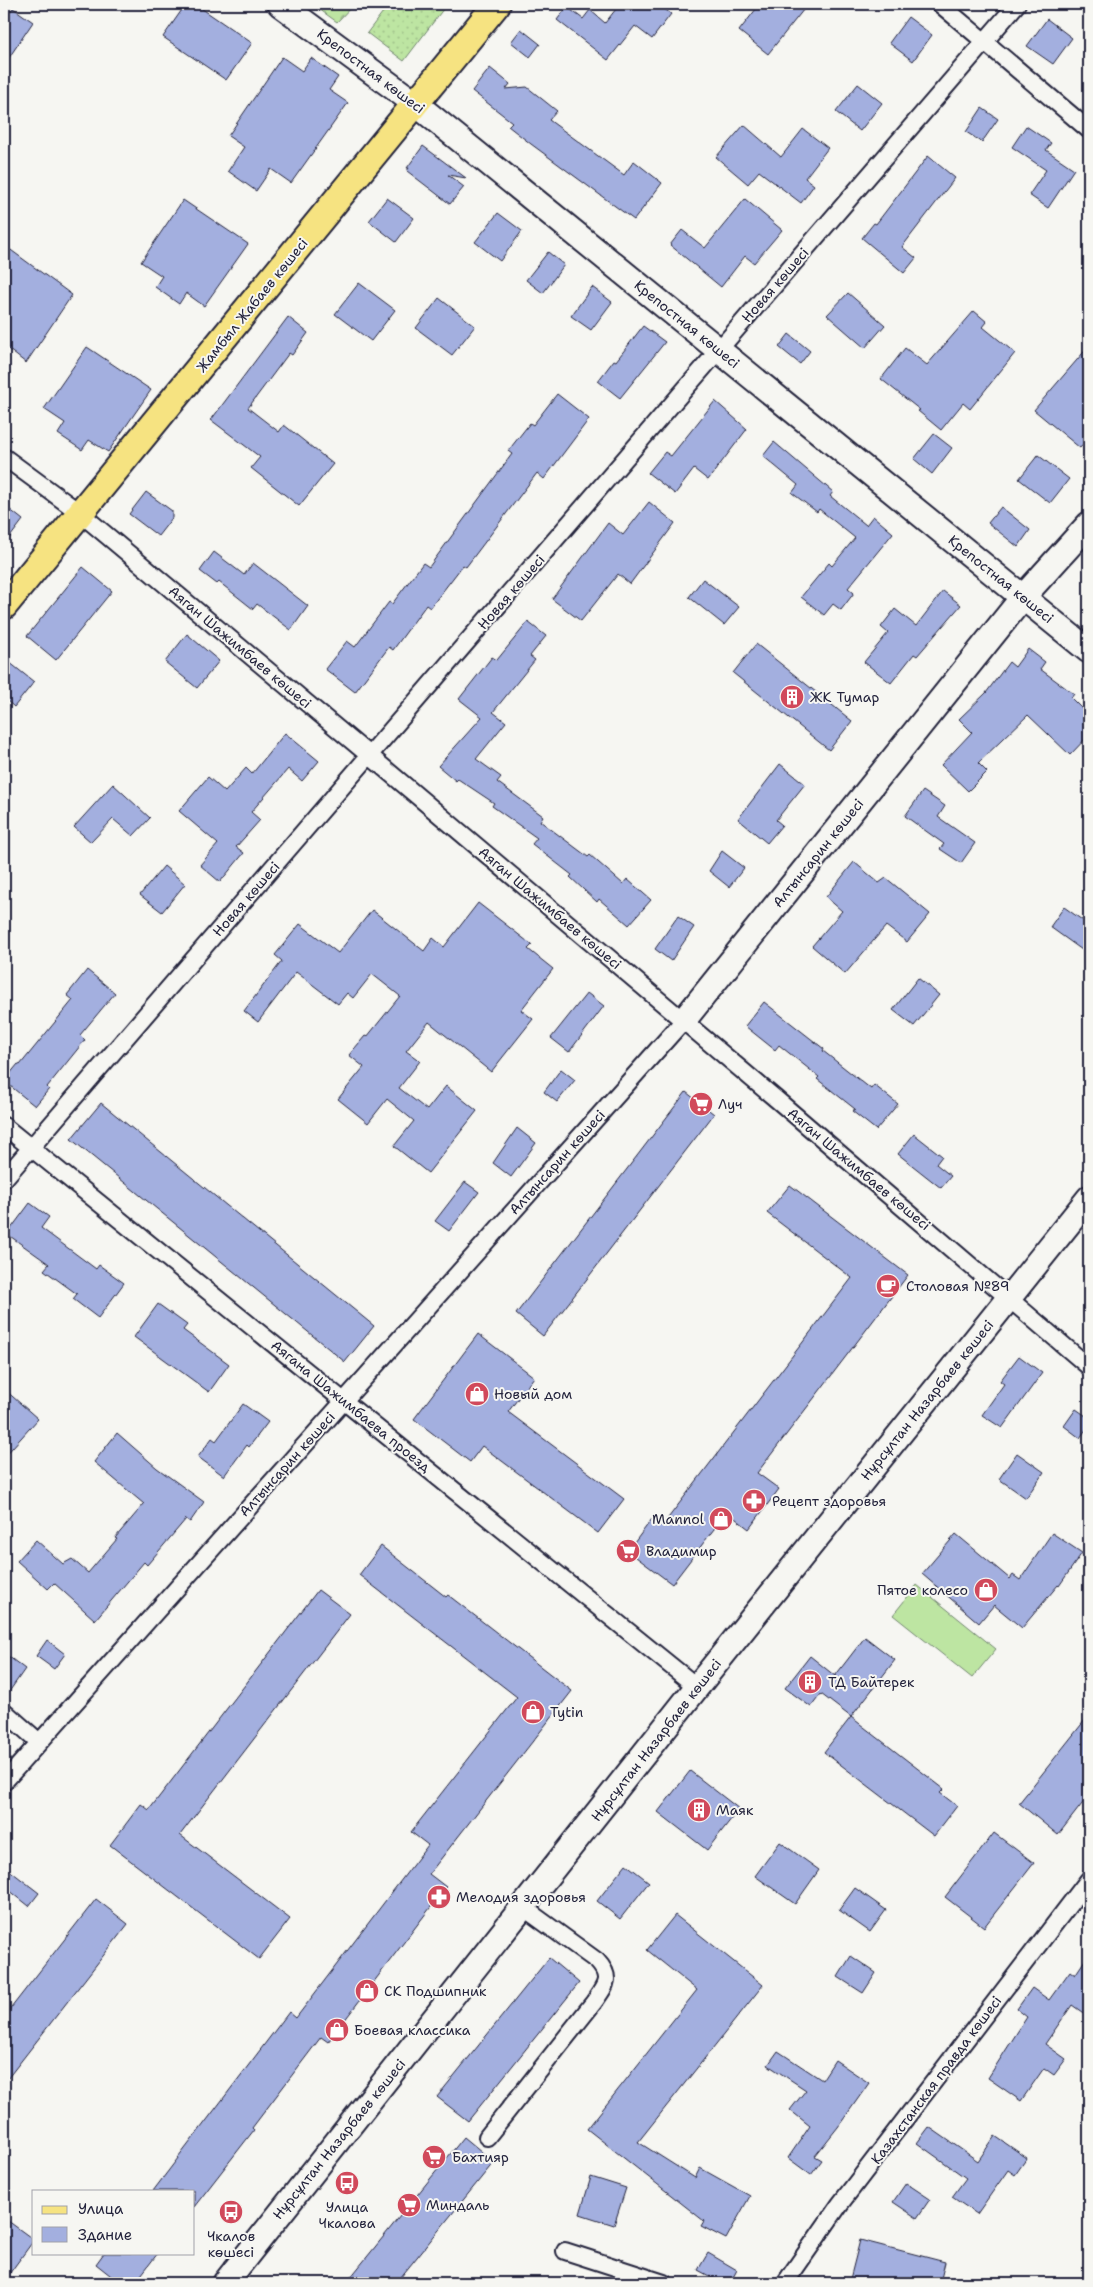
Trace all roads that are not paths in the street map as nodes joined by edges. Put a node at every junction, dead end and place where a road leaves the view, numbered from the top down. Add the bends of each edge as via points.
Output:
1 (280, 4) edge
2 (498, 4) edge
3 (940, 4) edge
4 (1017, 4) edge
5 (984, 41) junction
6 (416, 104) junction
7 (1089, 130) edge
8 (720, 350) junction
9 (4, 457) edge
10 (80, 513) junction
11 (1089, 524) edge
12 (1023, 597) junction
13 (4, 606) edge
14 (1089, 651) edge
15 (370, 756) junction
16 (684, 1020) junction
17 (4, 1126) edge
18 (31, 1148) junction
19 (4, 1179) edge
20 (1089, 1198) edge
21 (1009, 1297) junction
22 (1089, 1368) edge
23 (344, 1401) junction
24 (697, 1687) junction
25 (4, 1711) edge
26 (39, 1742) junction
27 (4, 1782) edge
28 (1089, 1878) edge
29 (524, 1908) junction
30 (487, 2136) dead end
31 (565, 2251) dead end
32 (225, 2283) edge
33 (664, 2283) edge
34 (786, 2283) edge

1 - 6 street, Крепостная көшесі
2 - 6 main road, Жамбыл Жабаев көшесі
3 - 5 street
4 - 5 street, Новая көшесі
5 - 7 street
5 - 8 street, Новая көшесі
6 - 8 street, Крепостная көшесі
6 - 10 main road, Жамбыл Жабаев көшесі
8 - 12 street, Крепостная көшесі
8 - 15 street, Новая көшесі
9 - 10 street, Аяган Шажимбаев көшесі
10 - 13 main road, Жамбыл Жабаев көшесі
10 - 15 street, Аяган Шажимбаев көшесі
11 - 12 street, Алтынсарин көшесі
12 - 14 street, Крепостная көшесі
12 - 16 street, Алтынсарин көшесі
15 - 16 street, Аяган Шажимбаев көшесі
15 - 18 street, Новая көшесі
16 - 21 street, Аяган Шажимбаев көшесі
16 - 23 street, Алтынсарин көшесі
17 - 18 street, Аягана Шажимбаева проезд
18 - 19 street, Новая көшесі
18 - 23 street, Аягана Шажимбаева проезд
20 - 21 street, Нұрсұлтан Назарбаев көшесі
21 - 22 street, Аяган Шажимбаев көшесі
21 - 24 street, Нұрсұлтан Назарбаев көшесі
23 - 24 street, Аягана Шажимбаева проезд
23 - 26 street, Алтынсарин көшесі
24 - 29 street, Нұрсұлтан Назарбаев көшесі
25 - 26 street
26 - 27 street, Алтынсарин көшесі
28 - 34 street, Казахстанская правда көшесі via 840,2204
29 - 30 street via 597,1961 603,1968 606,1981 594,2002
29 - 32 street, Нұрсұлтан Назарбаев көшесі
31 - 33 street

